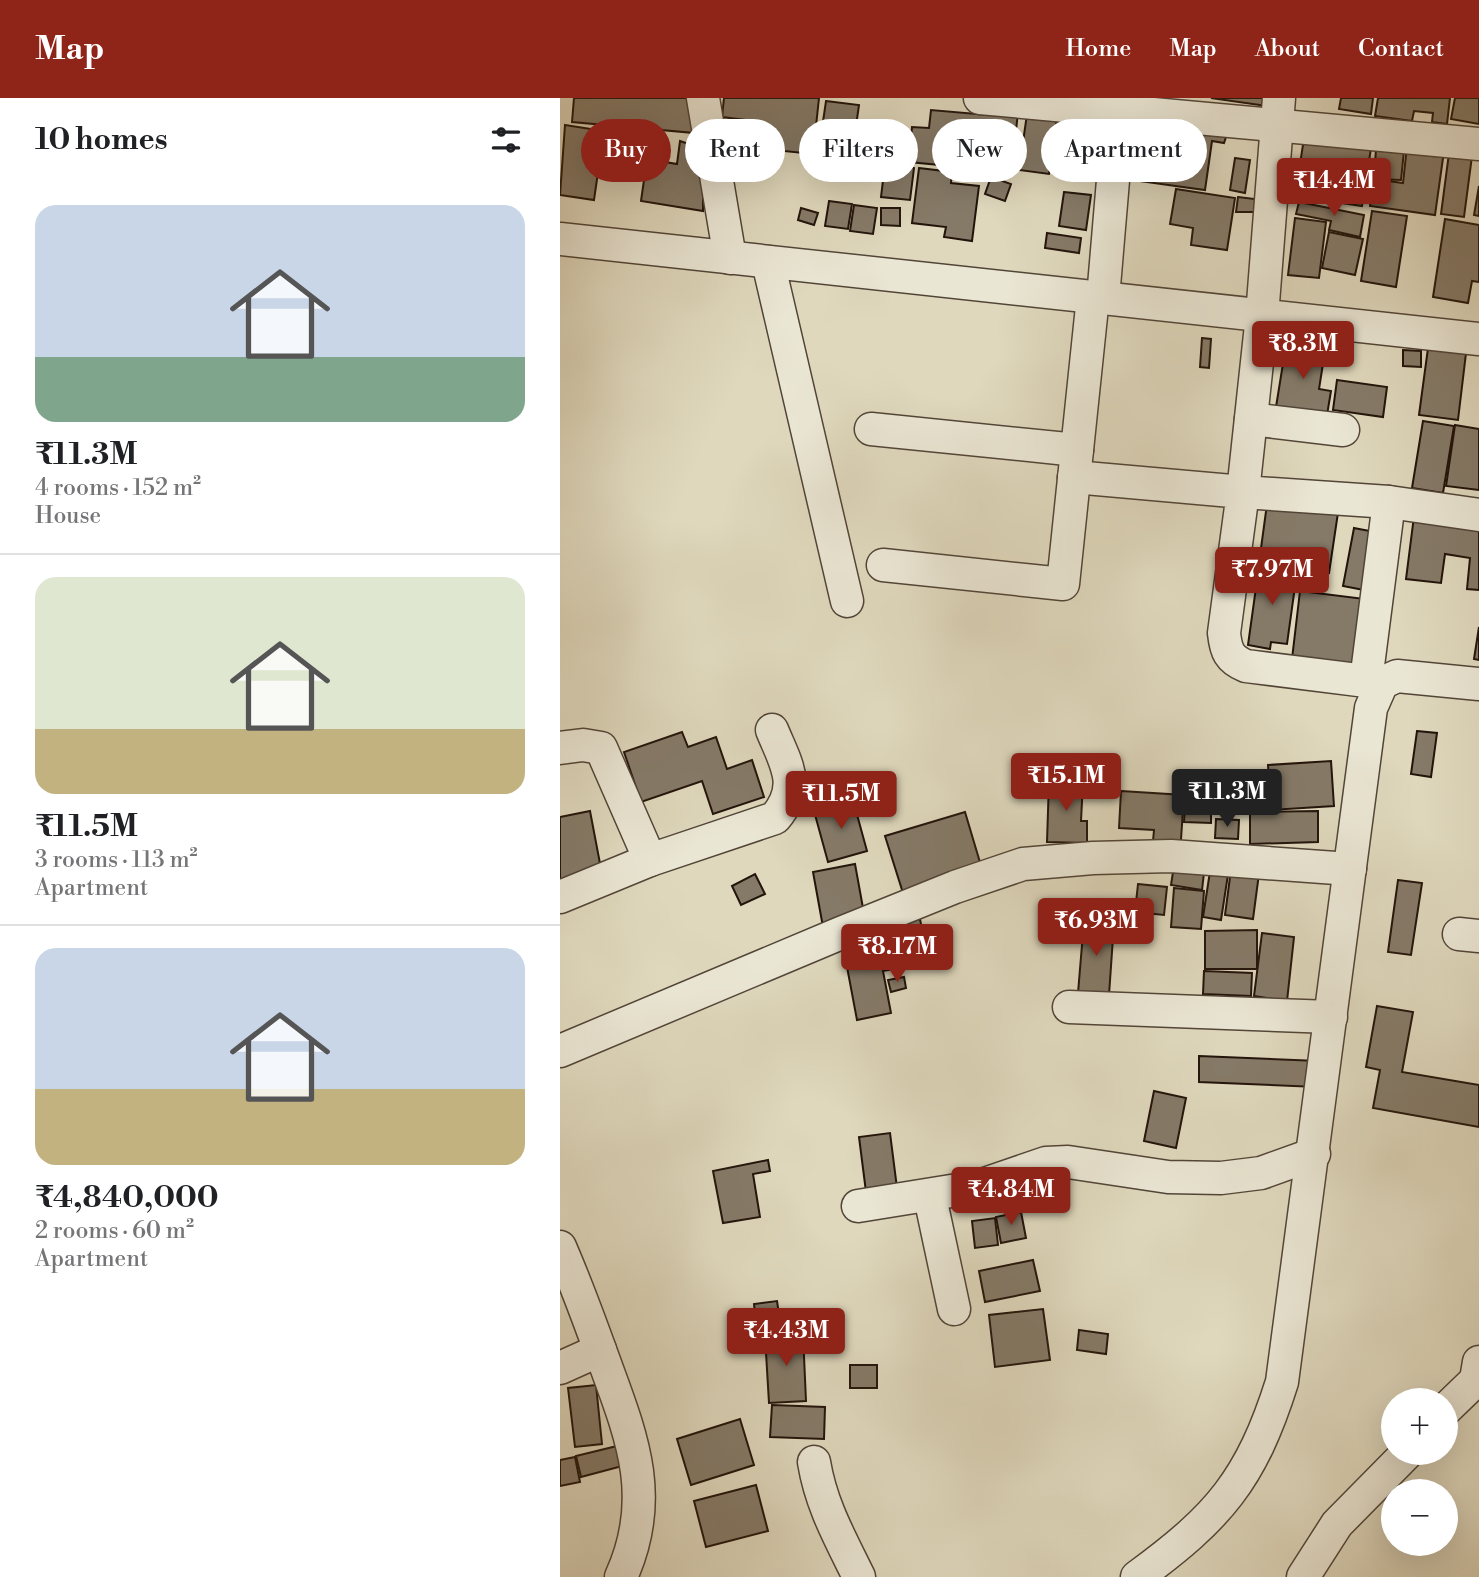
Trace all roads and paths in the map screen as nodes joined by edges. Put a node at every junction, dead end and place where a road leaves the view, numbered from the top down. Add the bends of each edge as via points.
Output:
1 (703, 98) edge
2 (980, 98) edge
3 (1120, 105) edge
4 (1277, 111) edge
5 (1479, 144) edge
6 (560, 239) edge
7 (730, 258) junction
8 (768, 262) junction
9 (1098, 298) junction
10 (1262, 316) junction
11 (1479, 339) edge
12 (1251, 419) junction
13 (871, 429) dead end
14 (1343, 430) dead end
15 (1075, 464) junction
16 (1243, 492) junction
17 (1389, 502) junction
18 (1479, 516) edge
19 (883, 565) dead end
20 (847, 601) dead end
21 (1374, 682) junction
22 (1479, 684) edge
23 (772, 730) dead end
24 (560, 748) edge
25 (650, 860) junction
26 (1350, 869) junction
27 (560, 897) edge
28 (1069, 1007) dead end
29 (1331, 1017) junction
30 (560, 1051) edge
31 (1314, 1154) junction
32 (929, 1197) junction
33 (858, 1206) dead end
34 (560, 1247) edge
35 (954, 1309) dead end
36 (600, 1350) junction
37 (1479, 1362) edge
38 (560, 1368) edge
39 (1458, 1397) edge
40 (814, 1462) dead end
41 (1395, 1465) edge
42 (621, 1577) edge
43 (859, 1577) edge
44 (1137, 1577) edge
45 (1304, 1577) edge

1 - 7 street
2 - 3 street
3 - 4 street
3 - 9 street
4 - 5 street
4 - 10 street
6 - 7 street
7 - 8 street
8 - 9 street
8 - 20 street
9 - 10 street
9 - 15 street
10 - 11 street
10 - 12 street
12 - 14 street
12 - 16 street
13 - 15 street
15 - 16 street
15 - 19 street via 1063,584
16 - 17 street
16 - 21 street via 1224,633 1233,661
17 - 18 street
17 - 21 street
21 - 22 street via 1397,676
21 - 26 street
23 - 25 street via 790,774 786,805 775,818
24 - 25 street via 601,748
25 - 27 street
26 - 29 street
26 - 30 street via 1171,856 1023,864
28 - 29 street
29 - 31 street
31 - 32 street via 1261,1173 1220,1178 1046,1163
31 - 44 street via 1282,1382 1267,1429 1244,1474 1212,1516
32 - 33 street
32 - 35 street
34 - 36 street
36 - 38 street
36 - 42 street via 637,1454 638,1509 629,1560
37 - 39 street via 1476,1380
40 - 43 street via 826,1512
41 - 45 street via 1337,1524

